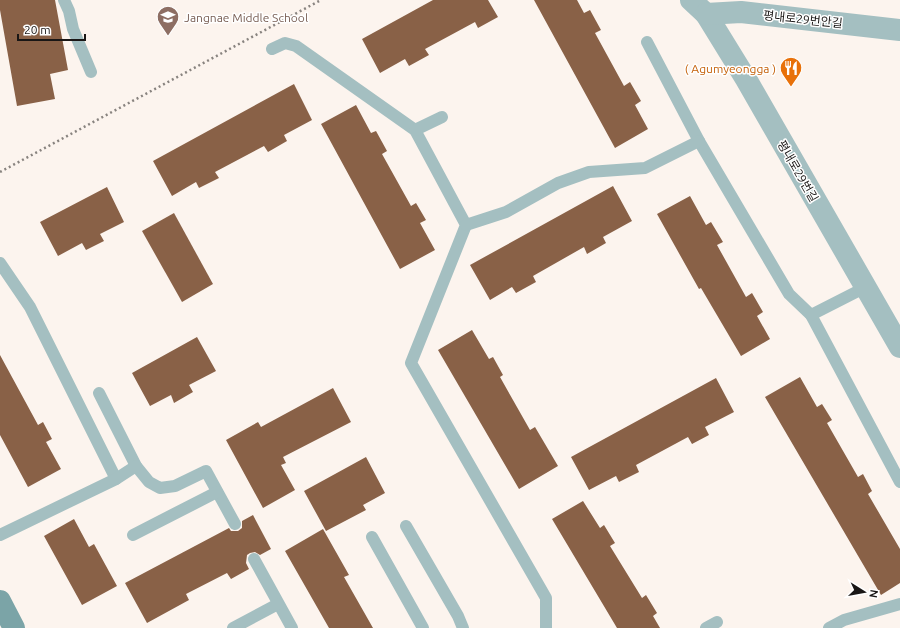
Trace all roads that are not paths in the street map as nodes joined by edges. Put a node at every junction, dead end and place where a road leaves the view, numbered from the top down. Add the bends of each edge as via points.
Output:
1 (64, 0) edge
2 (698, 7) edge
3 (900, 30) edge
4 (647, 42) dead end
5 (272, 49) dead end
6 (91, 72) dead end
7 (442, 117) dead end
8 (415, 130) junction
9 (698, 141) junction
10 (466, 225) junction
11 (0, 263) edge
12 (866, 287) junction
13 (811, 315) junction
14 (900, 347) edge
15 (99, 394) dead end
16 (136, 466) junction
17 (116, 479) junction
18 (900, 482) edge
19 (217, 492) junction
20 (235, 524) dead end
21 (406, 526) dead end
22 (0, 535) edge
23 (133, 535) dead end
24 (372, 537) dead end
25 (254, 559) dead end
26 (0, 602) edge
27 (278, 604) junction
28 (900, 604) edge
29 (717, 622) dead end
30 (14, 628) edge
31 (233, 628) edge
32 (292, 628) edge
33 (423, 628) edge
34 (462, 628) edge
35 (546, 628) edge
36 (706, 628) edge
37 (829, 628) edge

1 - 6 lane
2 - 3 street, 평내로29번안길
2 - 12 street, 평내로29번길 via 746,79
4 - 9 lane
5 - 8 lane via 285,43 296,46
7 - 8 lane
8 - 10 lane
9 - 10 lane via 645,168 589,172 558,183 506,212
9 - 13 lane via 789,294
10 - 35 lane via 411,363 546,598
11 - 17 lane via 30,307
12 - 13 lane
12 - 14 street, 평내로29번길
13 - 18 lane
15 - 16 lane
16 - 17 lane
16 - 19 lane via 149,482 160,488 175,486 206,471
17 - 22 lane
19 - 20 lane
19 - 23 lane
21 - 34 lane via 458,616
24 - 33 lane
25 - 27 lane
26 - 30 street
27 - 31 lane
27 - 32 lane
28 - 37 lane via 844,620
29 - 36 lane

